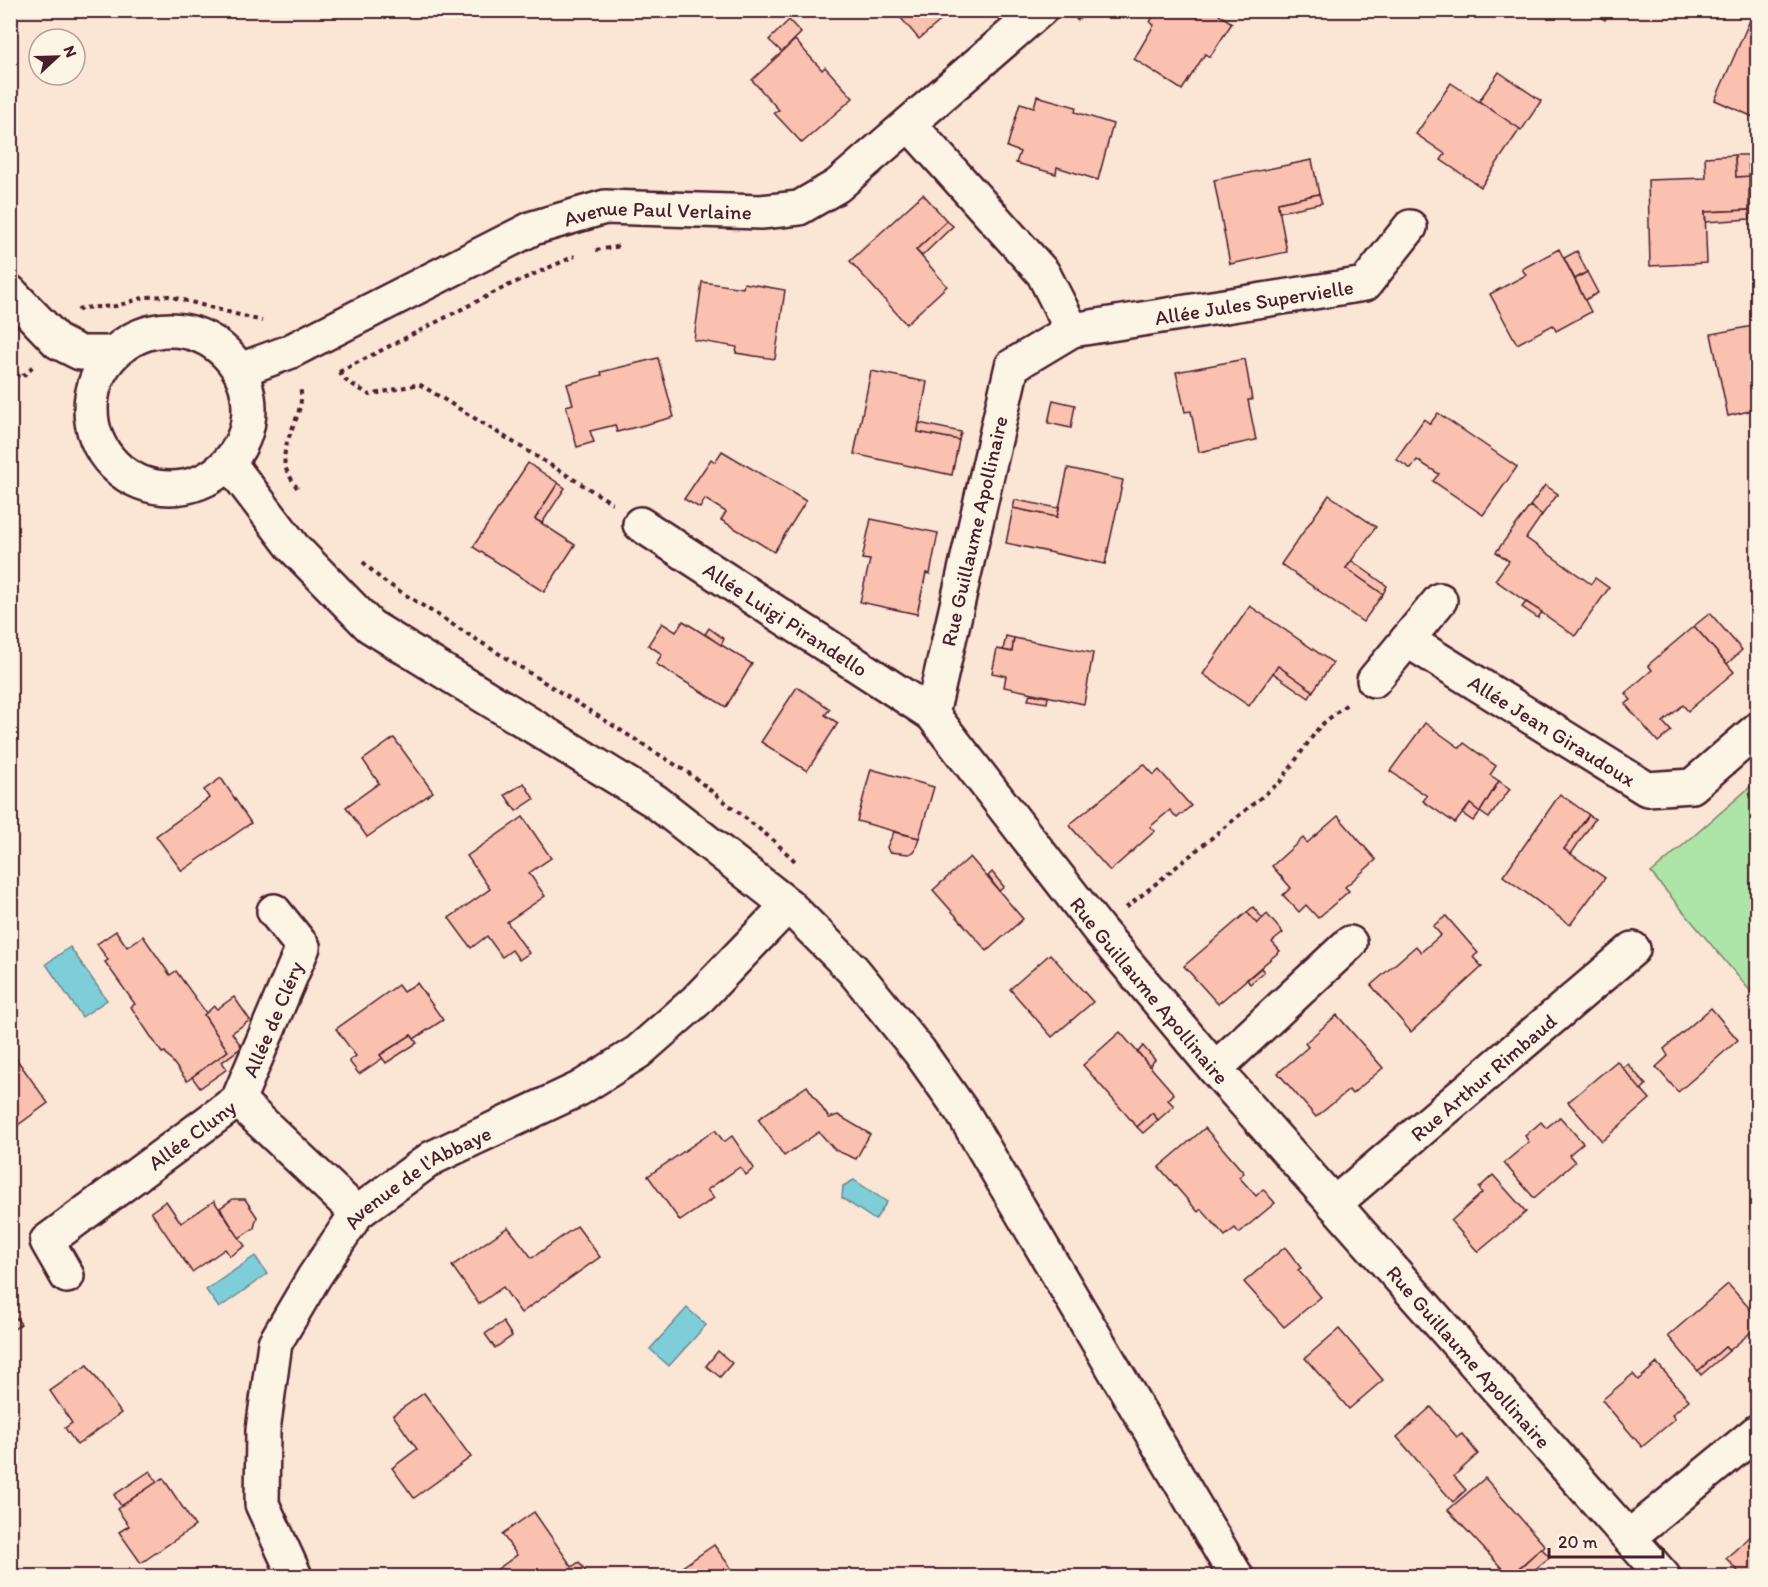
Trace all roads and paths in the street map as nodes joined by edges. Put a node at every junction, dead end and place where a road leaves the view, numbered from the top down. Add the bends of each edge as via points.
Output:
1 (1040, 10) edge
2 (910, 125) junction
3 (1410, 227) dead end
4 (10, 292) edge
5 (73, 315) dead end
6 (267, 322) dead end
7 (1072, 330) junction
8 (314, 338) junction
9 (113, 353) junction
10 (38, 362) dead end
11 (10, 367) edge
12 (240, 370) junction
13 (229, 463) junction
14 (640, 524) joint
15 (1440, 600) dead end
16 (1407, 640) junction
17 (1374, 680) joint
18 (932, 714) junction
19 (1758, 729) edge
20 (788, 905) junction
21 (273, 911) dead end
22 (1099, 930) junction
23 (1350, 943) dead end
24 (1634, 949) dead end
25 (1215, 1069) junction
26 (238, 1100) junction
27 (1334, 1204) junction
28 (357, 1213) junction
29 (67, 1276) dead end
30 (1758, 1431) edge
31 (1629, 1537) junction
32 (295, 1576) edge
33 (1236, 1576) edge
34 (1663, 1576) edge

1 - 2 street, Avenue Paul Verlaine
2 - 7 street via 1043,273
2 - 8 street, Avenue Paul Verlaine via 837,186 799,208 761,212 605,207 533,228
3 - 7 street, Allée Jules Supervielle via 1365,284
4 - 9 street via 58,342 80,352
5 - 6 path via 81,308 168,296
7 - 18 street, Rue Guillaume Apollinaire via 1012,366
8 - 12 street, Avenue Paul Verlaine
8 - 14 path via 345,380 370,395 419,384
9 - 12 street via 141,336 180,330 204,337 224,351
9 - 13 street via 92,394 91,416 93,434 103,452 125,474 145,485 168,489 212,477
10 - 11 path via 21,378
12 - 13 street via 248,393 249,418 243,442
13 - 20 street via 292,547 370,626 655,801
14 - 18 street, Allée Luigi Pirandello
15 - 16 street
16 - 17 street
16 - 19 street, Allée Jean Giraudoux via 1647,789 1692,786
17 - 22 path via 1320,726 1280,782
18 - 22 street, Rue Guillaume Apollinaire
20 - 28 street, Avenue de l'Abbaye via 696,1001 638,1052 579,1089 432,1158
20 - 33 street via 853,970 963,1113
21 - 26 street, Allée de Cléry via 303,947
22 - 25 street, Rue Guillaume Apollinaire
23 - 25 street
24 - 27 street, Rue Arthur Rimbaud
25 - 27 street, Rue Guillaume Apollinaire
26 - 28 street, Allée Cluny
26 - 29 street, Allée Cluny via 47,1241
27 - 31 street, Rue Guillaume Apollinaire
28 - 32 street, Avenue de l'Abbaye via 275,1343 263,1430 262,1504
30 - 31 street
31 - 34 street, Rue Guillaume Apollinaire

